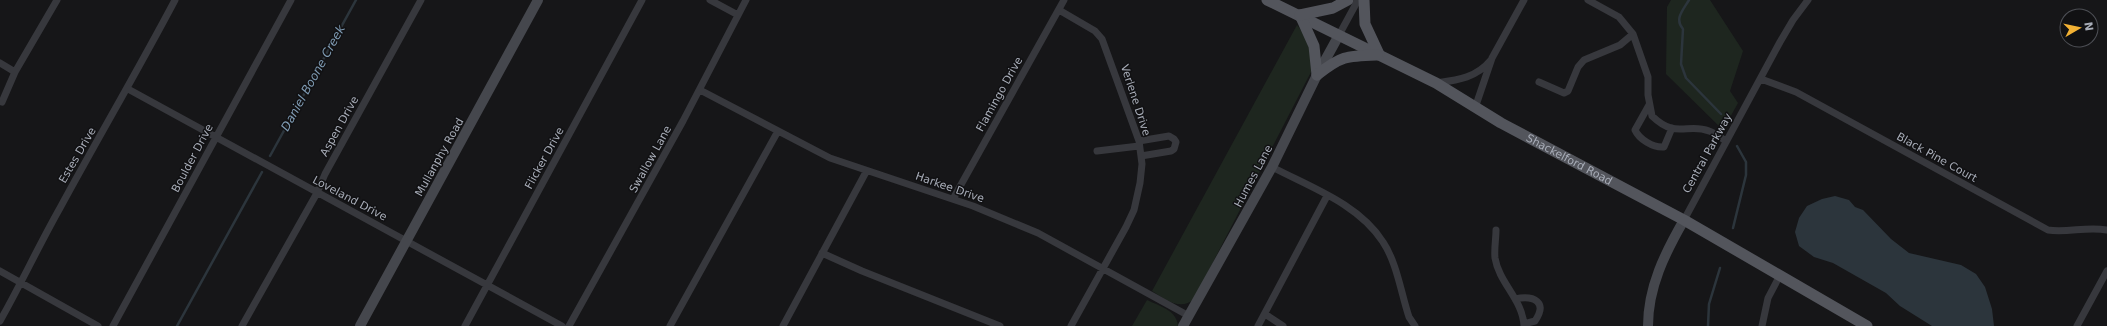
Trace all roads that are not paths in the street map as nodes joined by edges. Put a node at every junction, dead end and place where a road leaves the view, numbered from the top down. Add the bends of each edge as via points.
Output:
1 (57, 0) edge
2 (175, 0) edge
3 (291, 0) edge
4 (421, 0) edge
5 (538, 0) edge
6 (642, 0) edge
7 (710, 0) edge
8 (746, 0) edge
9 (1064, 0) edge
10 (1267, 0) edge
11 (1348, 0) edge
12 (1358, 0) edge
13 (1364, 0) edge
14 (1524, 0) edge
15 (1588, 0) edge
16 (1808, 0) edge
17 (1059, 10) junction
18 (738, 15) junction
19 (1300, 15) junction
20 (1633, 34) junction
21 (1339, 35) junction
22 (1380, 54) junction
23 (1492, 58) junction
24 (0, 63) edge
25 (16, 72) junction
26 (1317, 76) junction
27 (1761, 80) junction
28 (1539, 82) dead end
29 (1436, 83) junction
30 (128, 89) junction
31 (700, 90) junction
32 (2, 102) dead end
33 (1649, 105) junction
34 (1475, 108) junction
35 (1672, 128) junction
36 (778, 131) junction
37 (216, 138) junction
38 (1726, 141) junction
39 (1139, 144) junction
40 (1097, 151) dead end
41 (1141, 156) junction
42 (1272, 167) junction
43 (866, 172) junction
44 (317, 193) junction
45 (1327, 196) junction
46 (953, 199) junction
47 (1684, 220) junction
48 (1496, 230) dead end
49 (2107, 230) edge
50 (406, 242) junction
51 (822, 253) junction
52 (1104, 268) junction
53 (2107, 271) edge
54 (0, 272) edge
55 (1779, 277) junction
56 (22, 284) junction
57 (487, 285) junction
58 (1515, 299) junction
59 (1264, 314) junction
60 (1189, 316) junction
61 (0, 321) edge
62 (1524, 325) edge
63 (98, 326) edge
64 (112, 326) edge
65 (242, 326) edge
66 (360, 326) edge
67 (465, 326) edge
68 (562, 326) edge
69 (569, 326) edge
70 (670, 326) edge
71 (783, 326) edge
72 (1000, 326) edge
73 (1071, 326) edge
74 (1183, 326) edge
75 (1258, 326) edge
76 (1283, 326) edge
77 (1415, 326) edge
78 (1648, 326) edge
79 (1762, 326) edge
80 (1867, 326) edge
81 (2077, 326) edge

1 - 25 street
2 - 30 street, Estes Drive
3 - 37 street, Boulder Drive
4 - 44 street, Aspen Drive
5 - 50 street, Mullanphy Road
6 - 57 street, Flicker Drive
7 - 18 street
8 - 18 street, Swallow Lane
9 - 17 street, Flamingo Drive
10 - 19 main road, Shackelford Road
11 - 19 main road via 1333,8
12 - 21 street
13 - 22 main road via 1365,24
14 - 23 street
15 - 20 street via 1619,17
16 - 27 street, Central Parkway via 1790,25
17 - 39 street, Verlene Drive via 1095,31 1102,39
17 - 46 street, Flamingo Drive
18 - 31 street, Swallow Lane
19 - 21 main road, Shackelford Road
19 - 26 main road via 1314,46
20 - 28 street via 1620,45 1584,60 1578,67 1568,91 1564,93
20 - 33 street via 1648,77
21 - 22 main road, Shackelford Road
21 - 26 street, Humes Lane
22 - 26 main road via 1339,59
22 - 29 main road, Shackelford Road
23 - 29 street via 1484,68 1468,77 1459,81
23 - 34 street
24 - 25 street
25 - 32 street
26 - 42 street, Humes Lane
27 - 38 street, Central Parkway
27 - 49 street, Black Pine Court via 1796,92 2048,230
29 - 34 main road, Shackelford Road
30 - 37 street, Loveland Drive
30 - 56 street, Estes Drive via 58,212
31 - 36 street, Harkee Drive
31 - 69 street, Swallow Lane
33 - 35 street via 1652,116
33 - 35 street via 1635,130 1638,137 1659,148 1664,147
34 - 47 main road, Shackelford Road
35 - 38 street via 1709,131
36 - 43 street, Harkee Drive via 830,158
36 - 70 street
37 - 44 street, Loveland Drive
37 - 64 street, Boulder Drive
38 - 47 street, Central Parkway
39 - 40 street
39 - 41 street, Verlene Drive
39 - 41 street via 1169,136 1176,142 1171,151
41 - 52 street, Verlene Drive via 1140,183 1134,210
42 - 45 street
42 - 60 street, Humes Lane
43 - 46 street, Harkee Drive
43 - 51 street
44 - 50 street, Loveland Drive via 393,232
44 - 65 street, Aspen Drive
45 - 59 street
45 - 77 street via 1359,214 1384,242 1409,317
46 - 52 street, Harkee Drive via 1010,220
47 - 55 main road, Shackelford Road
47 - 78 street, Central Parkway via 1667,249 1655,281 1650,298
48 - 58 street via 1495,258 1502,278
50 - 57 street, Loveland Drive
50 - 66 street, Mullanphy Road
51 - 71 street
51 - 72 street
52 - 60 street, Harkee Drive
52 - 73 street, Verlene Drive
53 - 81 street
54 - 56 street
55 - 79 street via 1768,298
55 - 80 main road, Shackelford Road
56 - 61 street, Estes Drive
56 - 63 street
57 - 67 street, Flicker Drive
57 - 68 street, Loveland Drive
58 - 62 street via 1521,309
58 - 62 street via 1530,298 1539,302 1541,306 1535,322
59 - 75 street
59 - 76 street
60 - 74 street, Humes Lane

